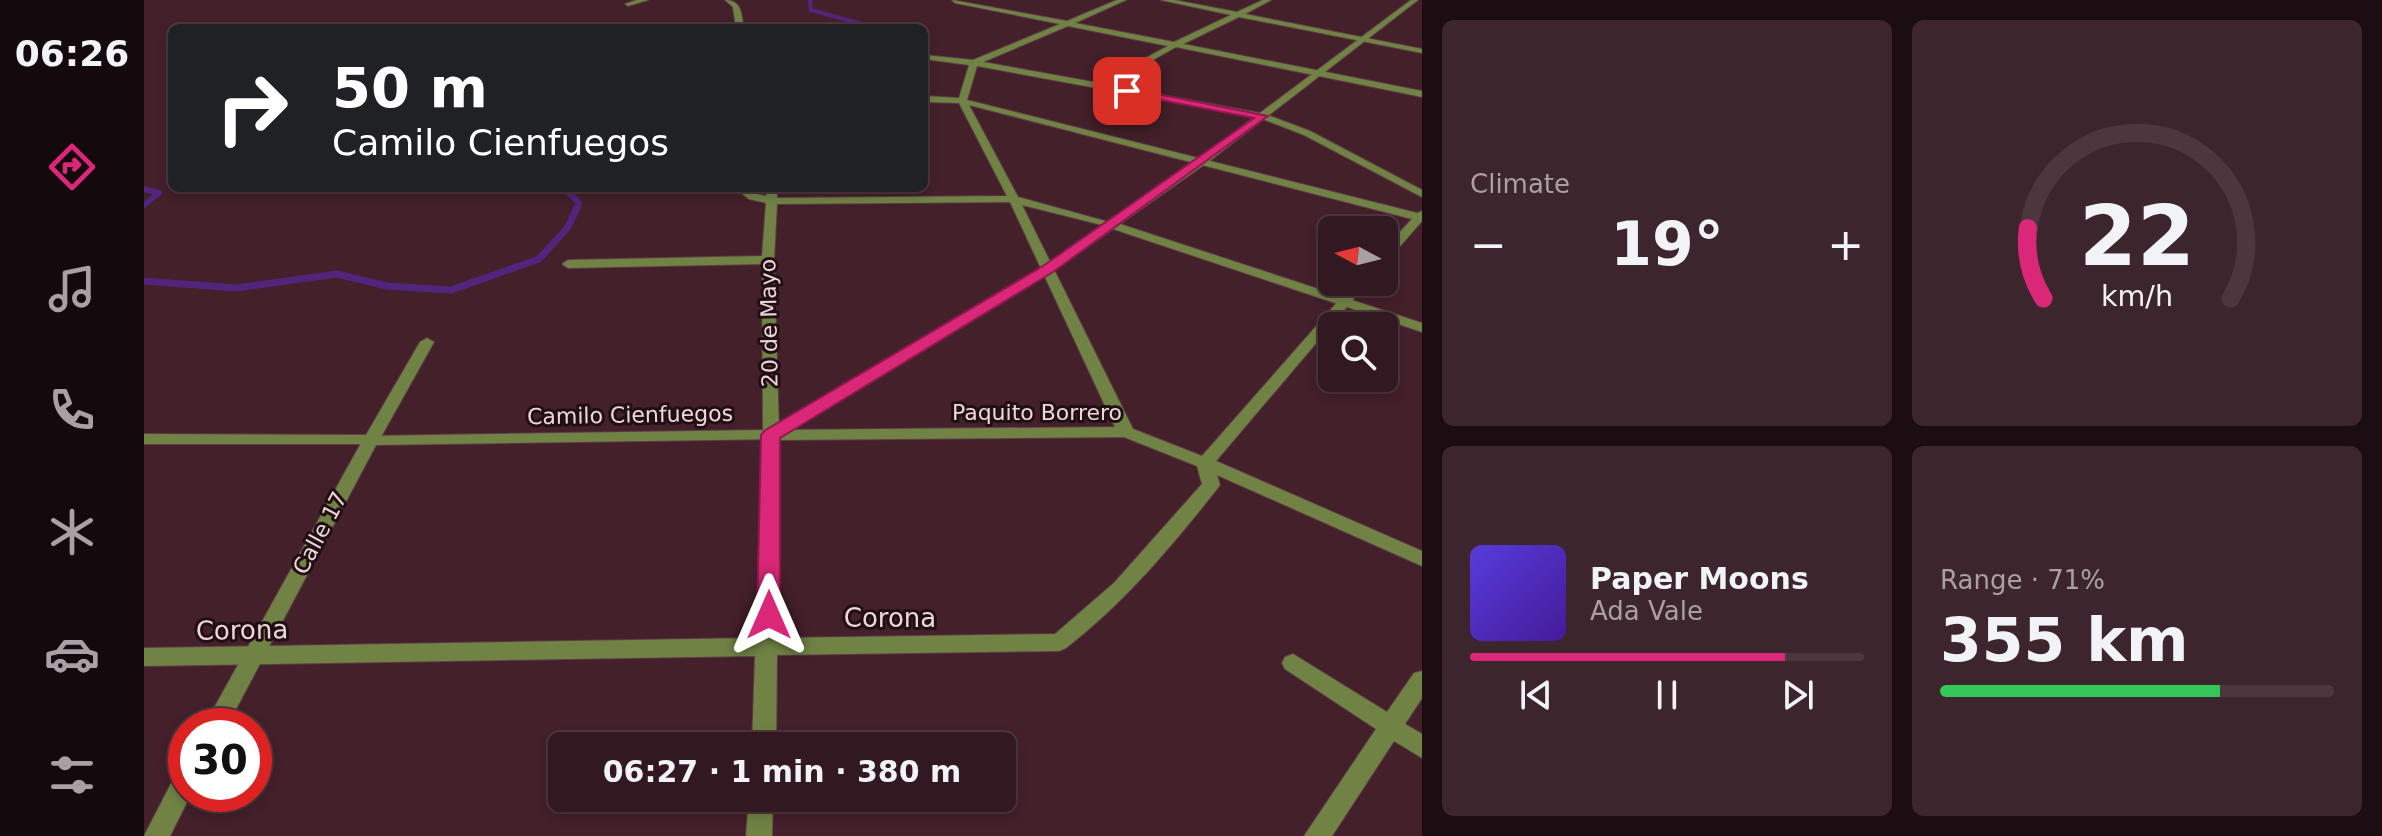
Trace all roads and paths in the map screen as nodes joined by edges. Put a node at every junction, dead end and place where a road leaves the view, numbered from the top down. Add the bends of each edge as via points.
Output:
1 (645, 0) edge
2 (728, 0) edge
3 (957, 0) edge
4 (1123, 0) edge
5 (1164, 0) edge
6 (1268, 0) edge
7 (1386, 0) edge
8 (1411, 2) edge
9 (628, 4) dead end
10 (1422, 6) edge
11 (1239, 15) junction
12 (1066, 22) junction
13 (739, 24) edge
14 (1362, 39) junction
15 (1177, 44) junction
16 (1422, 51) edge
17 (928, 57) edge
18 (974, 63) junction
19 (1320, 74) junction
20 (1100, 86) junction
21 (1422, 94) edge
22 (928, 99) edge
23 (962, 101) junction
24 (1262, 116) junction
25 (1204, 160) junction
26 (746, 192) edge
27 (772, 194) edge
28 (1422, 194) edge
29 (1014, 199) junction
30 (1421, 216) edge
31 (1110, 224) junction
32 (1398, 241) edge
33 (768, 260) junction
34 (568, 264) dead end
35 (1048, 269) junction
36 (1349, 296) edge
37 (1344, 302) junction
38 (1422, 328) edge
39 (427, 342) dead end
40 (1126, 432) junction
41 (771, 435) junction
42 (144, 439) edge
43 (371, 440) junction
44 (1205, 463) junction
45 (1422, 559) edge
46 (768, 645) junction
47 (253, 656) junction
48 (144, 657) edge
49 (1293, 663) dead end
50 (1422, 680) edge
51 (225, 708) edge
52 (1389, 727) junction
53 (765, 732) edge
54 (1422, 747) edge
55 (169, 812) edge
56 (760, 812) edge
57 (156, 836) edge
58 (759, 836) edge
59 (1317, 836) edge

1 - 9 street
2 - 13 street via 736,6
3 - 12 street
4 - 12 street
5 - 11 street
6 - 11 street
7 - 8 street
8 - 10 street
8 - 14 street
11 - 14 street
11 - 15 street
12 - 15 street
12 - 18 street
14 - 16 street
14 - 19 street
15 - 19 street
15 - 20 street
17 - 18 street
18 - 20 street
18 - 23 street
19 - 21 street
19 - 24 street
20 - 24 street
22 - 23 street
23 - 25 street
23 - 29 street
24 - 25 street
24 - 28 street via 1307,133
25 - 30 street
25 - 31 street
26 - 27 street via 753,197
27 - 29 street
27 - 33 street, 20 de Mayo
29 - 31 street
29 - 35 street
30 - 32 street
31 - 35 street
31 - 37 street
33 - 34 street
33 - 41 street, 20 de Mayo
35 - 40 street
35 - 41 street
36 - 37 street
37 - 38 street
37 - 44 street
39 - 43 street, Calle 17
40 - 41 street, Paquito Borrero
40 - 44 street, Paquito Borrero
41 - 43 street, Camilo Cienfuegos
41 - 46 street, 20 de Mayo
42 - 43 street, Camilo Cienfuegos
43 - 47 street, Calle 17
44 - 45 street, Paquito Borrero
44 - 46 street, Corona via 1211,485 1141,570 1094,617 1059,642
46 - 47 street, Corona
46 - 53 street, 20 de Mayo
47 - 48 street, Corona
47 - 51 street, Calle 17
49 - 52 street
50 - 52 street
52 - 54 street
52 - 59 street
55 - 57 street
56 - 58 street

